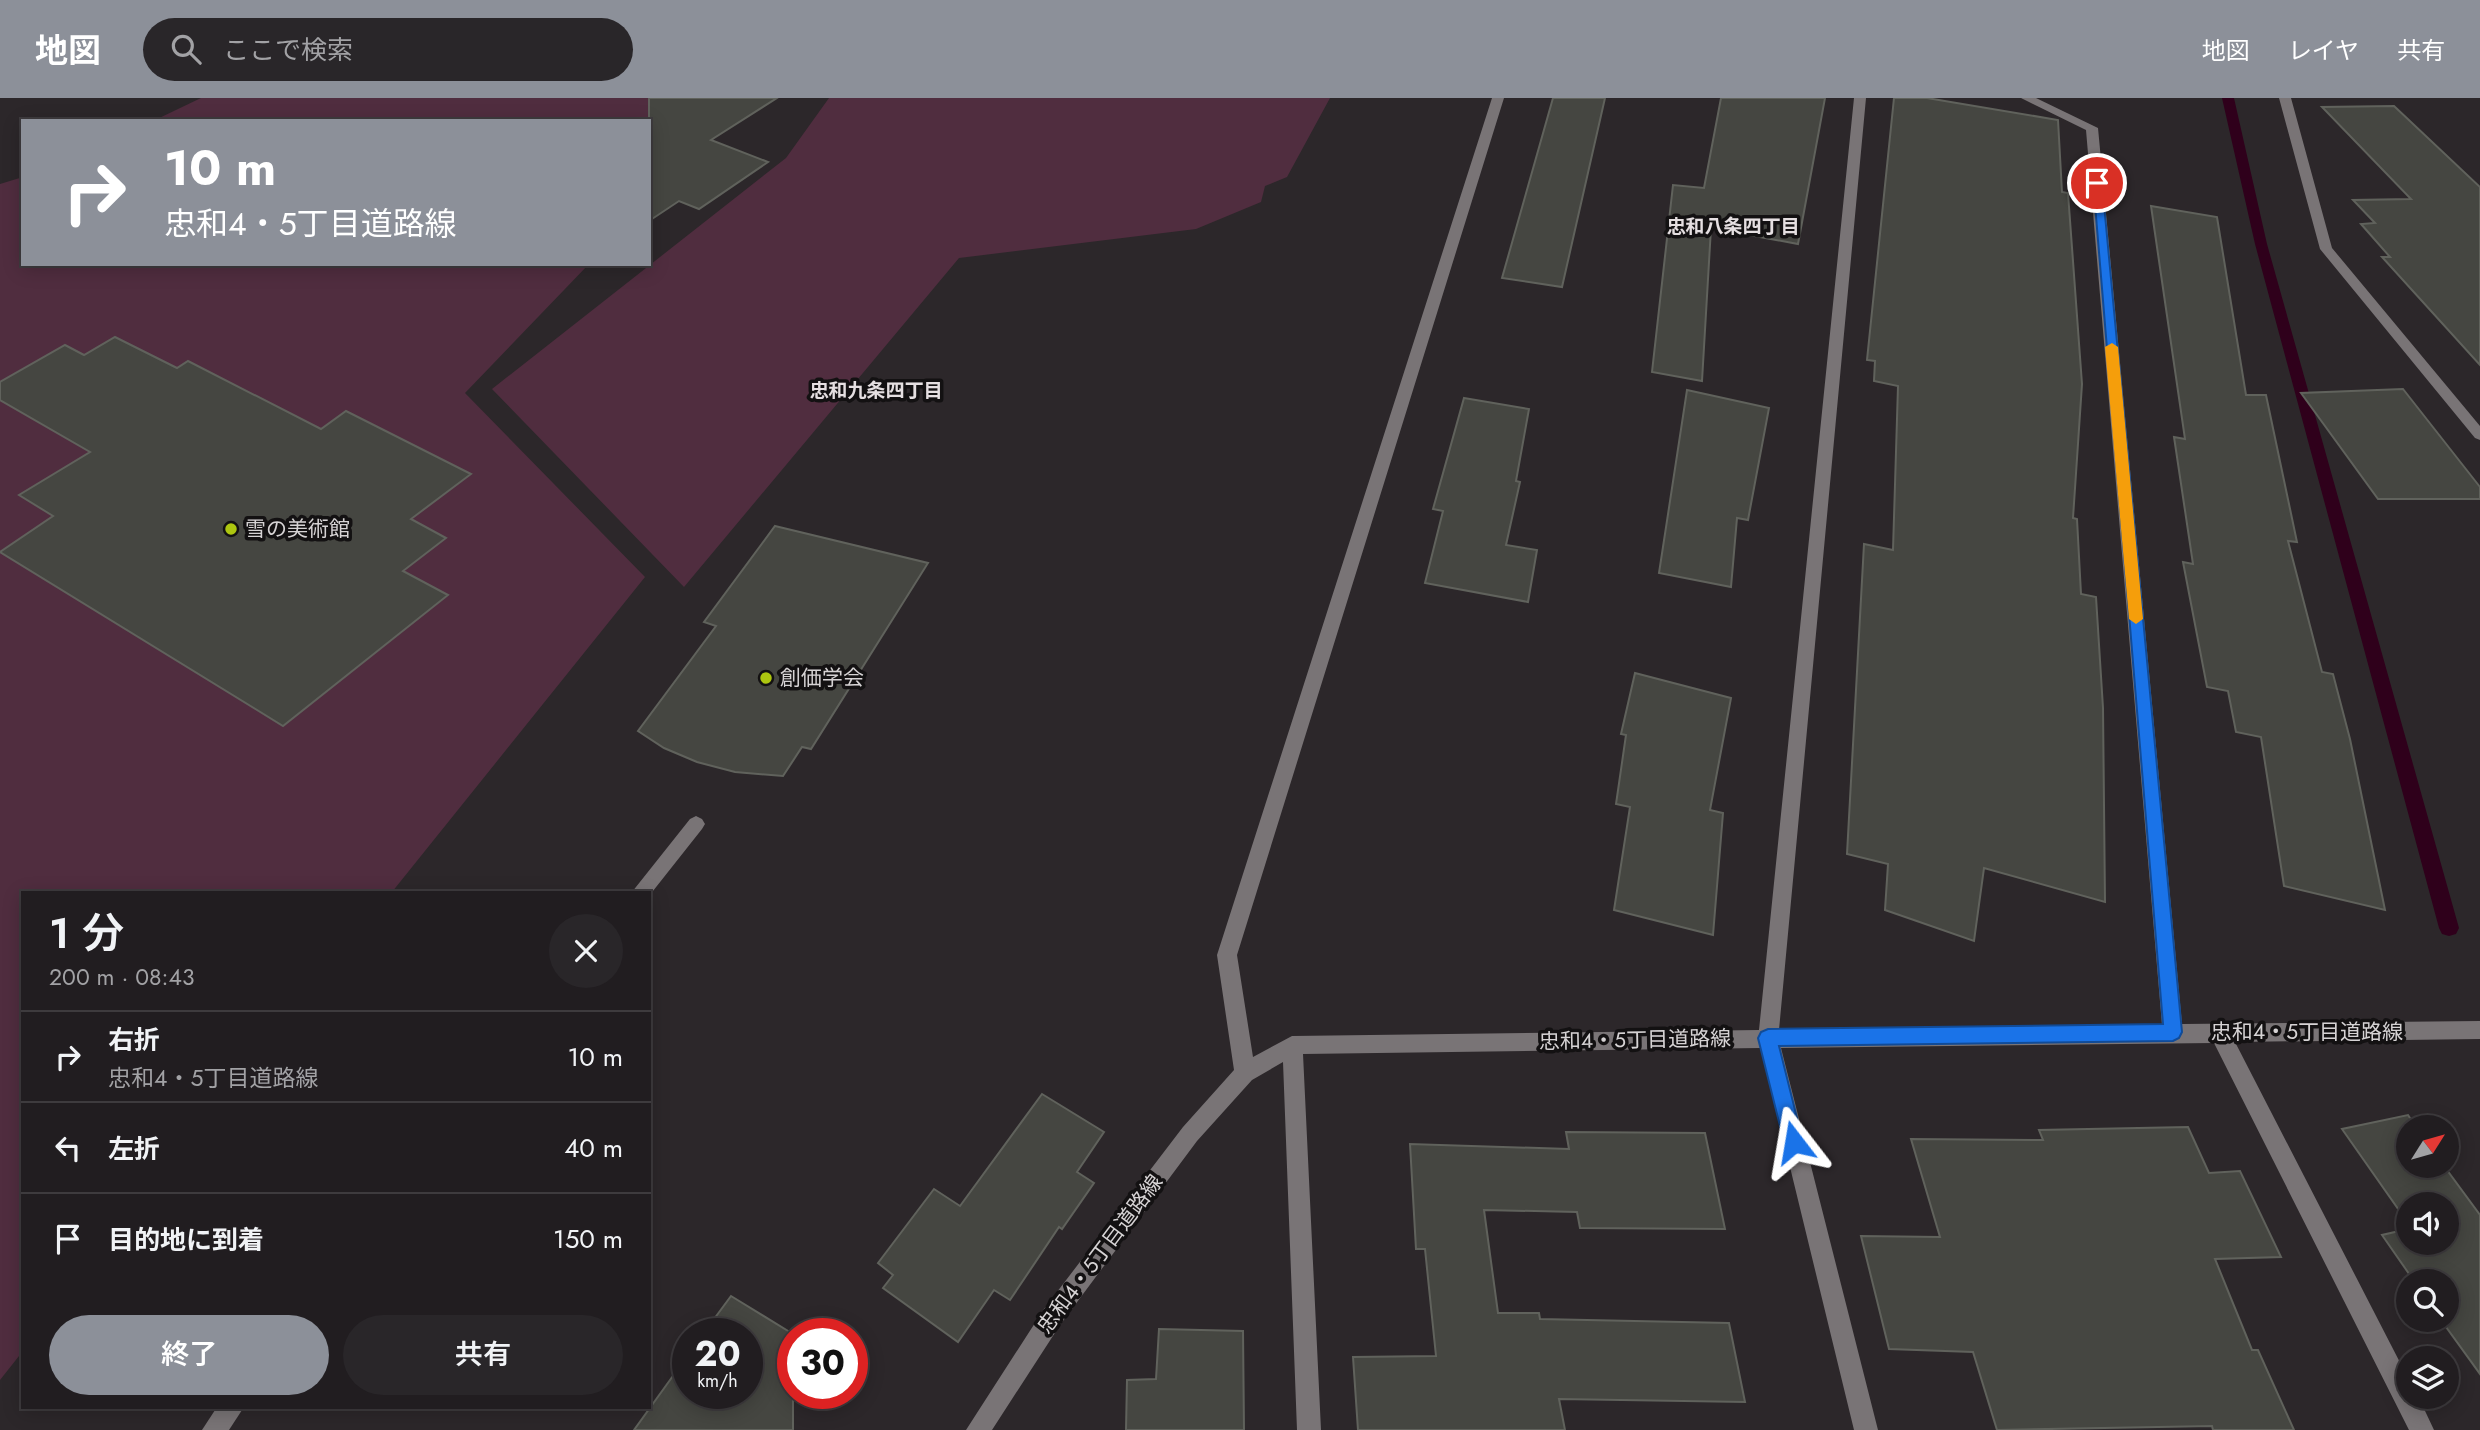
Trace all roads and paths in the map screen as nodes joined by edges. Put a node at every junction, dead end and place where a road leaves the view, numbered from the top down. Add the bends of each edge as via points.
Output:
1 (1498, 98) edge
2 (1860, 98) edge
3 (2033, 98) edge
4 (2285, 98) edge
5 (2480, 435) edge
6 (696, 824) dead end
7 (642, 891) edge
8 (2480, 1030) edge
9 (2173, 1032) junction
10 (2220, 1033) junction
11 (1768, 1038) junction
12 (1292, 1045) junction
13 (1245, 1073) junction
14 (230, 1409) edge
15 (214, 1430) edge
16 (978, 1430) edge
17 (1308, 1430) edge
18 (1866, 1430) edge
19 (2422, 1430) edge

1 - 13 street via 1227,955
2 - 11 street
3 - 9 street via 2092,128
4 - 5 street via 2326,249
6 - 7 street
8 - 10 street, 忠和4・5丁目道路線
9 - 10 street, 忠和4・5丁目道路線
9 - 11 street, 忠和4・5丁目道路線
10 - 19 street
11 - 12 street, 忠和4・5丁目道路線
11 - 18 street
12 - 13 street, 忠和4・5丁目道路線
12 - 17 street
13 - 16 street, 忠和4・5丁目道路線 via 1190,1134 1052,1317
14 - 15 street

